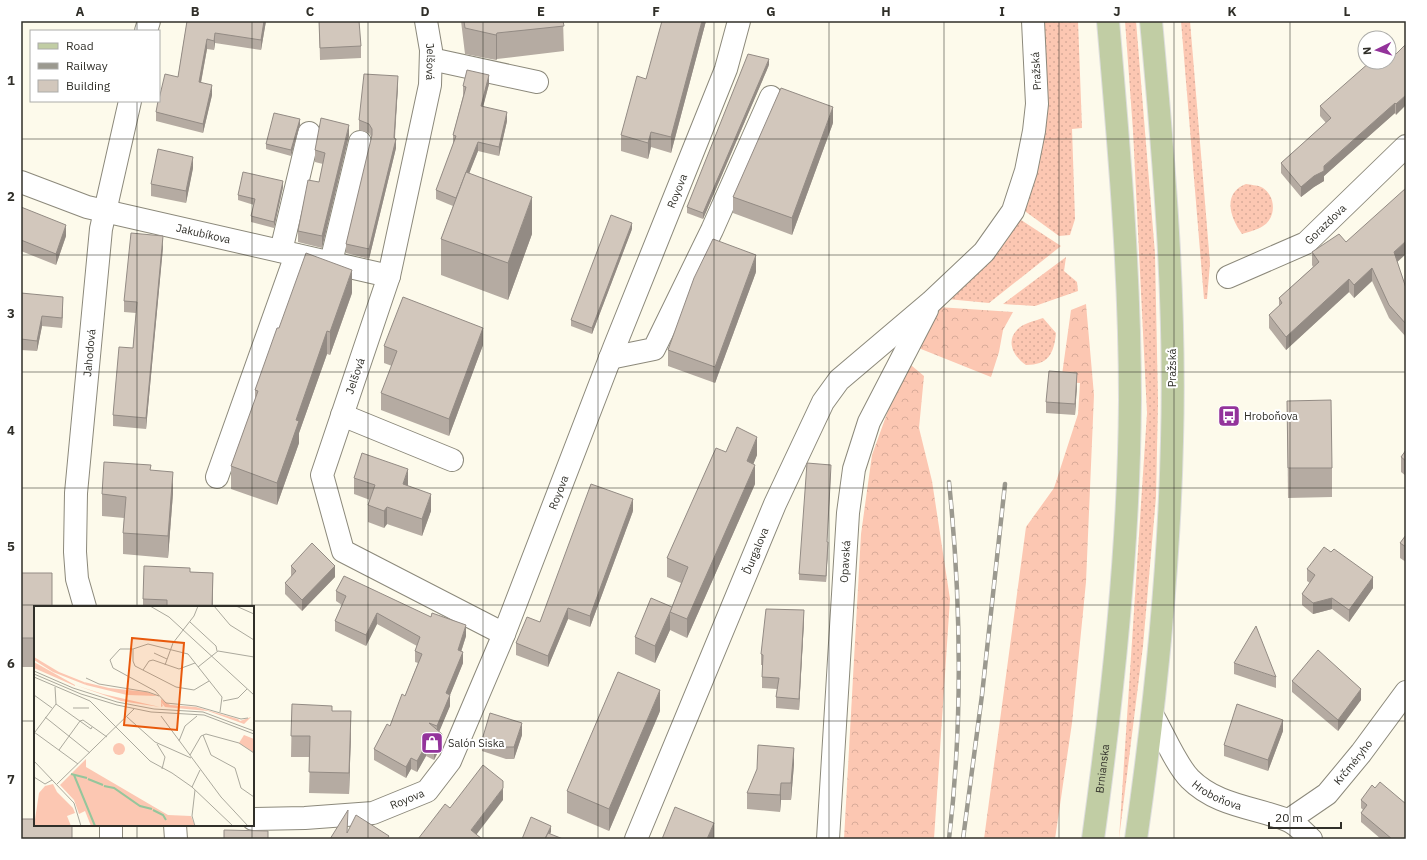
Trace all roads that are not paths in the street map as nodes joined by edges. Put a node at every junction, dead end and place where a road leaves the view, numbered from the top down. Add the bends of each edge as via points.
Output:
1 (426, 21) edge
2 (738, 21) edge
3 (1033, 21) edge
4 (1108, 21) edge
5 (1151, 21) edge
6 (431, 59) junction
7 (537, 82) dead end
8 (771, 97) dead end
9 (130, 102) edge
10 (308, 134) dead end
11 (360, 142) dead end
12 (1406, 146) edge
13 (21, 182) edge
14 (104, 211) junction
15 (288, 253) junction
16 (331, 262) junction
17 (389, 276) junction
18 (1228, 277) dead end
19 (931, 302) junction
20 (610, 358) junction
21 (342, 415) junction
22 (452, 460) dead end
23 (217, 477) dead end
24 (85, 606) edge
25 (504, 634) junction
26 (1406, 692) edge
27 (1153, 716) junction
28 (254, 818) edge
29 (1289, 820) junction
30 (111, 826) edge
31 (175, 826) edge
32 (111, 839) edge
33 (176, 839) edge
34 (636, 839) edge
35 (828, 839) edge
36 (1093, 839) edge
37 (1136, 839) edge
38 (1311, 839) edge

1 - 6 street, Jelšová
2 - 20 street, Royova via 726,69
3 - 19 street, Pražská via 1037,89 1034,131 1026,171 1013,211 984,252
4 - 36 main road, Brnianska via 1123,193 1130,401 1122,576 1111,699
5 - 27 main road, Pražská via 1162,136 1172,340 1172,441
6 - 7 street
6 - 17 street, Jelšová via 430,85
8 - 20 street via 712,230 654,349
9 - 14 street, Jahodová
10 - 15 street
11 - 16 street
12 - 18 street, Gorazdova via 1306,243
13 - 14 street, Jakubíkova via 71,202
14 - 15 street, Jakubíkova
14 - 24 street, Jahodová via 76,493 75,552
15 - 16 street, Jakubíkova
15 - 23 street
16 - 17 street, Jakubíkova
17 - 21 street, Jelšová
19 - 34 street, Ďurgalova via 839,380 823,402 778,498
19 - 35 street, Opavská via 869,422 854,469 848,513
20 - 25 street, Royova
21 - 22 street
21 - 25 street, Jelšová via 322,475 343,551
25 - 28 street, Royova via 450,761 427,791 373,813 305,818
26 - 29 street, Krčméryho via 1327,794
27 - 29 street, Hroboňova via 1187,775 1201,788 1220,799
27 - 37 main road
29 - 38 street, Hroboňova
30 - 32 street
31 - 33 street

